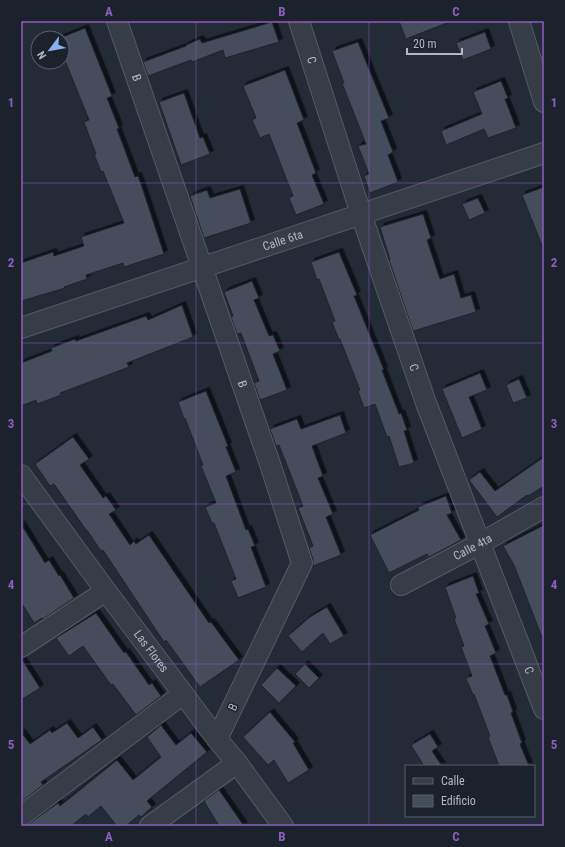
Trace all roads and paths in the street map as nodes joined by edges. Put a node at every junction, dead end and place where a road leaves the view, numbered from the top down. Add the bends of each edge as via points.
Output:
1 (117, 21) edge
2 (299, 21) edge
3 (518, 21) edge
4 (544, 102) edge
5 (544, 153) edge
6 (360, 214) junction
7 (202, 268) junction
8 (21, 328) edge
9 (21, 475) edge
10 (544, 506) edge
11 (481, 543) junction
12 (400, 585) dead end
13 (106, 591) junction
14 (21, 647) edge
15 (184, 694) junction
16 (544, 709) edge
17 (218, 739) junction
18 (238, 763) junction
19 (21, 816) edge
20 (150, 826) edge
21 (283, 826) edge

1 - 7 street, B
2 - 6 street, C
3 - 4 street
5 - 6 street, Calle 6ta
6 - 7 street, Calle 6ta
6 - 11 street, C via 426,403
7 - 8 street, Calle 6ta
7 - 17 street, B via 302,563
9 - 13 street, Las Flores
10 - 11 street, Calle 4ta
11 - 12 street, Calle 4ta
11 - 16 street, C
13 - 14 street
13 - 15 street, Las Flores
15 - 17 street, Las Flores
15 - 19 street
17 - 18 street, Las Flores
18 - 20 street
18 - 21 street, Las Flores

